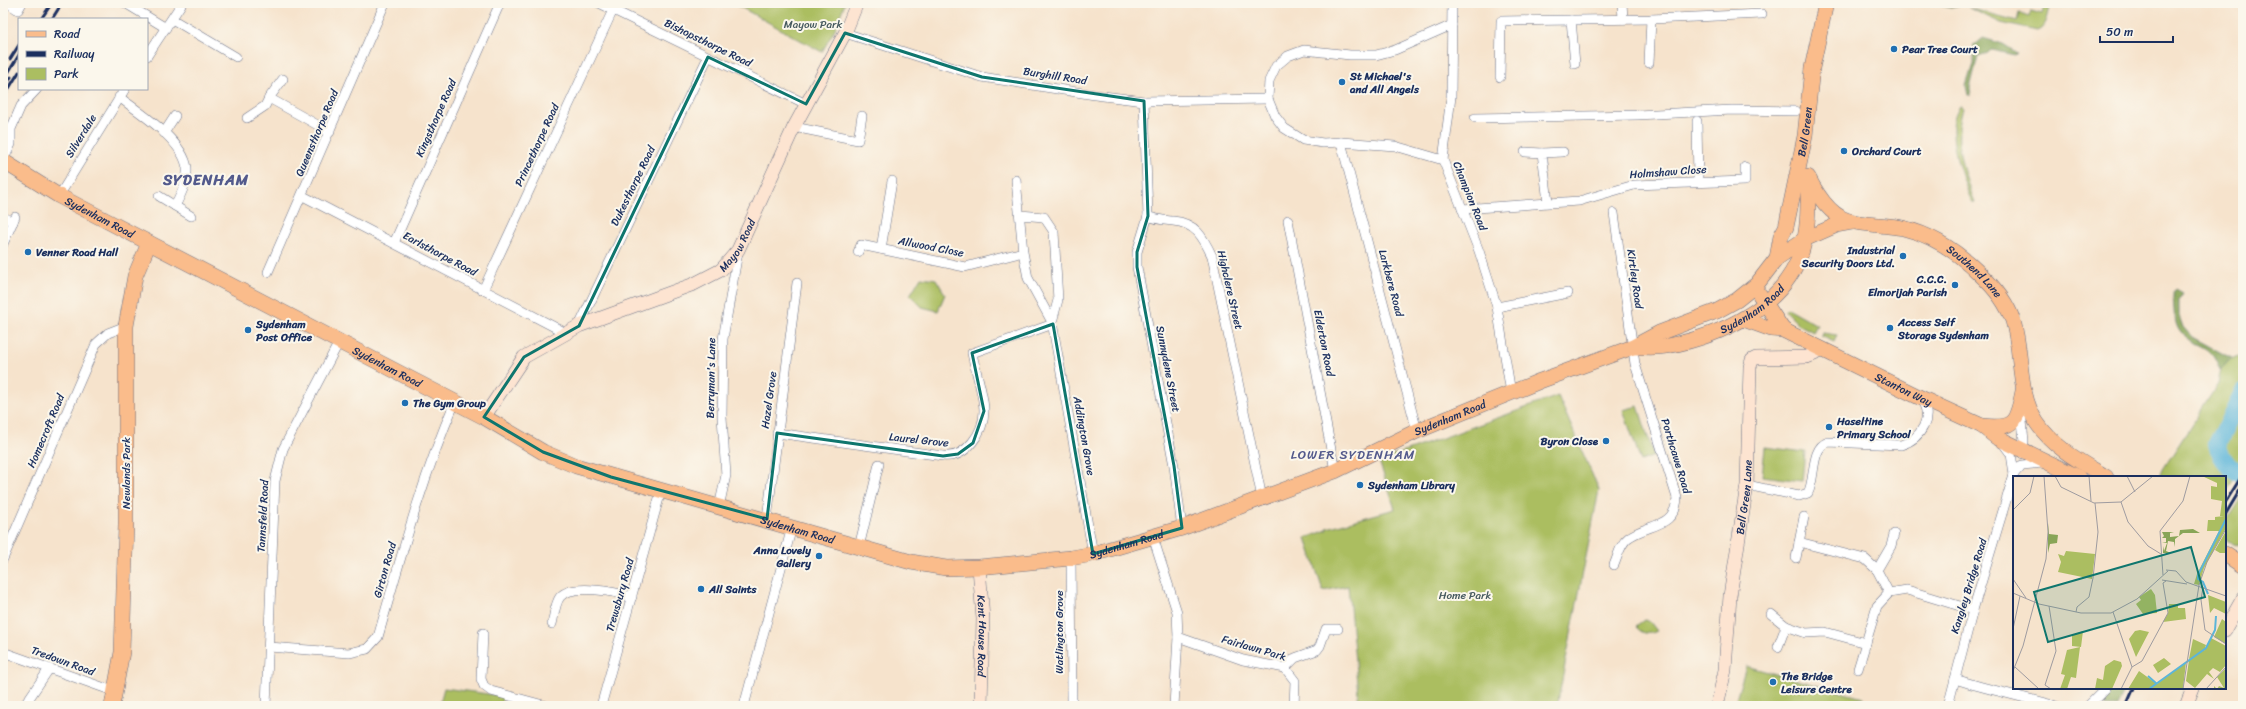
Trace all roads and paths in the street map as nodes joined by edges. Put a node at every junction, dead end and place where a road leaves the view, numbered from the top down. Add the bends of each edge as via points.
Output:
1 (8, 3) edge
2 (22, 3) edge
3 (124, 3) edge
4 (182, 3) edge
5 (385, 3) edge
6 (500, 3) edge
7 (599, 3) edge
8 (857, 3) edge
9 (1452, 3) edge
10 (1622, 3) edge
11 (1826, 3) edge
12 (613, 10) junction
13 (1762, 14) dead end
14 (172, 19) junction
15 (1623, 19) junction
16 (1651, 19) junction
17 (1571, 20) junction
18 (1452, 25) junction
19 (166, 28) junction
20 (845, 33) junction
21 (148, 55) edge
22 (236, 57) dead end
23 (708, 57) junction
24 (1649, 62) dead end
25 (1575, 64) dead end
26 (1500, 77) dead end
27 (284, 79) dead end
28 (36, 90) edge
29 (122, 93) edge
30 (269, 98) junction
31 (1268, 98) junction
32 (1144, 101) junction
33 (806, 104) junction
34 (1796, 110) dead end
35 (175, 116) dead end
36 (862, 116) dead end
37 (247, 118) dead end
38 (1475, 118) dead end
39 (1697, 121) dead end
40 (794, 127) junction
41 (330, 132) junction
42 (164, 133) junction
43 (1805, 136) junction
44 (1341, 142) junction
45 (1525, 152) dead end
46 (1563, 152) dead end
47 (1542, 153) junction
48 (1443, 160) junction
49 (3, 161) edge
50 (1745, 167) dead end
51 (1808, 177) junction
52 (1016, 180) dead end
53 (892, 181) dead end
54 (1698, 182) junction
55 (59, 196) junction
56 (159, 196) dead end
57 (303, 196) junction
58 (1548, 202) junction
59 (175, 206) junction
60 (1462, 208) junction
61 (1614, 214) dead end
62 (1020, 215) junction
63 (191, 216) dead end
64 (1148, 216) junction
65 (3, 217) edge
66 (1288, 220) dead end
67 (1853, 222) junction
68 (1805, 239) junction
69 (148, 243) junction
70 (394, 243) junction
71 (3, 244) edge
72 (881, 249) junction
73 (738, 250) junction
74 (858, 252) dead end
75 (1023, 252) junction
76 (1777, 258) junction
77 (268, 272) dead end
78 (797, 283) dead end
79 (1753, 288) junction
80 (483, 290) junction
81 (1568, 293) dead end
82 (1764, 302) junction
83 (1497, 306) junction
84 (1743, 319) junction
85 (1052, 323) junction
86 (126, 326) junction
87 (579, 326) junction
88 (1783, 330) junction
89 (566, 332) junction
90 (339, 342) junction
91 (1633, 347) junction
92 (1824, 350) junction
93 (2024, 392) junction
94 (1511, 393) junction
95 (1919, 397) junction
96 (455, 402) junction
97 (484, 417) junction
98 (1982, 426) junction
99 (1417, 431) junction
100 (777, 433) junction
101 (1996, 437) junction
102 (2023, 458) junction
103 (879, 464) dead end
104 (1335, 470) junction
105 (2014, 474) joint
106 (2076, 476) edge
107 (2104, 476) edge
108 (2013, 477) edge
109 (1747, 485) junction
110 (661, 491) junction
111 (1262, 498) junction
112 (719, 507) junction
113 (1804, 517) dead end
114 (767, 519) junction
115 (792, 527) junction
116 (1182, 528) junction
117 (1894, 534) dead end
118 (1153, 537) junction
119 (1799, 542) junction
120 (859, 546) junction
121 (1092, 554) junction
122 (2226, 555) edge
123 (1071, 558) junction
124 (1796, 558) dead end
125 (3, 559) edge
126 (1614, 565) dead end
127 (2243, 566) edge
128 (979, 567) junction
129 (1877, 570) junction
130 (1889, 593) junction
131 (632, 597) junction
132 (2243, 598) edge
133 (1973, 610) junction
134 (1771, 614) dead end
135 (552, 624) dead end
136 (1786, 626) junction
137 (2226, 628) edge
138 (1338, 629) dead end
139 (483, 633) dead end
140 (1178, 636) junction
141 (1866, 643) junction
142 (269, 646) junction
143 (1778, 648) dead end
144 (3, 652) edge
145 (1285, 668) junction
146 (49, 669) junction
147 (1858, 669) dead end
148 (1955, 679) junction
149 (2105, 689) edge
150 (2193, 689) edge
151 (114, 699) edge
152 (24, 706) edge
153 (266, 706) edge
154 (547, 706) edge
155 (601, 706) edge
156 (744, 706) edge
157 (981, 706) edge
158 (1072, 706) edge
159 (1174, 706) edge
160 (1294, 706) edge
161 (1717, 706) edge
162 (1948, 706) edge
163 (2056, 706) edge
164 (2088, 706) edge
165 (2186, 706) edge

1 - 2 street via 18,10
3 - 19 street
4 - 14 street
5 - 41 street, Queensthorpe Road
6 - 70 street, Kingsthorpe Road
7 - 12 street, Bishopsthorpe Road
8 - 20 street, Mayow Road
9 - 18 street, Champion Road
10 - 15 street
11 - 43 main road, Bell Green via 1812,68
12 - 23 street, Bishopsthorpe Road
12 - 80 street, Princethorpe Road
13 - 16 street
14 - 19 street
14 - 22 street
15 - 16 street
15 - 17 street
16 - 24 street
17 - 25 street
17 - 26 street via 1501,21
18 - 31 street via 1410,44 1376,55 1304,50 1288,56 1276,66 1269,81
18 - 48 street, Champion Road via 1451,97
19 - 21 street
20 - 32 street, Burghill Road via 982,77
20 - 33 street, Mayow Road
23 - 33 street, Bishopsthorpe Road
23 - 87 street, Dukesthorpe Road
27 - 30 street
28 - 49 street via 21,106 11,129 11,144
29 - 42 street
29 - 55 street, Silverdale
30 - 37 street via 265,106
30 - 41 street
31 - 32 street, Burghill Road
31 - 44 street via 1275,116 1284,128 1303,140
32 - 64 street
33 - 40 street, Mayow Road
34 - 38 street
35 - 42 street
36 - 40 street via 858,140
39 - 54 street
40 - 73 street, Mayow Road
41 - 57 street, Queensthorpe Road
42 - 59 street via 185,160 187,169 184,185
43 - 51 main road, Sydenham Road
43 - 76 main road, Bell Green
44 - 48 street via 1395,146
44 - 99 street, Larkbere Road
45 - 47 street
46 - 47 street
47 - 58 street
48 - 60 street, Champion Road
49 - 55 main road, Sydenham Road
50 - 54 street, Holmshaw Close via 1745,181
51 - 67 main road, Southend Lane via 1818,196 1841,217
51 - 68 main road, Sydenham Road
52 - 62 street
53 - 72 street, Allwood Close
54 - 58 street, Holmshaw Close via 1634,185 1579,201
55 - 69 main road, Sydenham Road
56 - 59 street
57 - 70 street, Earlsthorpe Road
57 - 77 street, Queensthorpe Road
58 - 60 street, Holmshaw Close
59 - 63 street
60 - 83 street, Champion Road
61 - 91 street, Kirtley Road
62 - 75 street, Addington Grove
62 - 85 street, Addington Grove via 1044,217 1054,232 1058,300
64 - 111 street, Highclere Street via 1158,220 1184,222 1196,228 1212,256
64 - 116 street, Sunnydene Street via 1137,252 1137,267 1174,466
65 - 71 street via 14,219
66 - 104 street, Elderton Road
67 - 68 main road, Southend Lane via 1837,225
67 - 93 main road, Southend Lane via 1903,228 1923,235 1956,252 1981,275 2001,299 2012,319
68 - 76 main road, Southend Lane
68 - 82 main road, Sydenham Road via 1799,258 1787,279
69 - 86 main road, Newlands Park via 135,276
69 - 90 main road, Sydenham Road
70 - 80 street, Earlsthorpe Road
72 - 74 street, Allwood Close via 861,245
72 - 75 street, Allwood Close via 965,267
73 - 87 street, Mayow Road via 721,270 694,284
73 - 112 street, Berryman's Lane via 723,339 722,417 726,475
75 - 85 street, Addington Grove via 1028,278
76 - 79 main road
78 - 100 street, Hazel Grove
79 - 82 main road, Stanton Way
79 - 91 main road, Sydenham Road via 1717,311 1659,333
80 - 89 street, Earlsthorpe Road
81 - 83 street
82 - 84 main road, Sydenham Road
82 - 88 main road, Stanton Way
83 - 94 street, Champion Road
84 - 88 main road, Stanton Way via 1771,329
84 - 91 main road, Sydenham Road via 1709,335 1666,346
85 - 100 street, Laurel Grove via 972,353 984,411 973,443 958,454 943,456
85 - 121 street, Addington Grove
86 - 125 street, Homecroft Road via 108,333 96,344
86 - 151 main road, Newlands Park via 126,524 122,652
87 - 89 street, Mayow Road
88 - 92 main road, Stanton Way
89 - 97 street, Mayow Road via 524,357
90 - 96 main road, Sydenham Road
90 - 142 street, Tannsfeld Road via 283,449 275,481
91 - 94 main road, Sydenham Road
91 - 126 street, Porthcawe Road via 1635,364 1677,498 1673,515 1666,521 1629,537 1624,542
92 - 95 main road, Stanton Way
92 - 109 street, Bell Green Lane via 1807,357 1752,360
93 - 98 main road, Southend Lane via 2017,416 2010,425 2001,428
93 - 102 street, Southend Lane via 2021,414
93 - 107 main road, Southend Lane via 2030,412 2045,434 2072,457
94 - 99 main road, Sydenham Road
95 - 98 main road, Stanton Way
95 - 109 street via 1925,404 1927,413 1924,427 1910,442 1901,445 1828,442 1822,444 1817,451 1812,485 1808,493 1799,496
96 - 97 main road, Sydenham Road
96 - 142 street, Girton Road via 424,478 378,636 367,649 349,653
97 - 110 main road, Sydenham Road via 543,452
98 - 101 main road, Stanton Way
99 - 104 main road, Sydenham Road
100 - 114 street, Hazel Grove
101 - 102 main road, Stanton Way
101 - 105 street, Kangley Bridge Road via 2011,454
102 - 105 street, Kangley Bridge Road
102 - 106 main road via 2046,463
103 - 120 street
104 - 111 main road, Sydenham Road
108 - 133 street, Kangley Bridge Road
109 - 161 street, Bell Green Lane via 1730,596 1725,670
110 - 112 main road, Sydenham Road
110 - 131 street, Trewsbury Road
111 - 116 main road, Sydenham Road
112 - 114 main road, Sydenham Road
113 - 119 street
114 - 115 main road, Sydenham Road
115 - 120 main road, Sydenham Road
115 - 156 street
116 - 118 main road, Sydenham Road
117 - 129 street via 1891,546
118 - 121 main road, Sydenham Road
118 - 140 street via 1177,612
119 - 124 street
119 - 129 street via 1865,559
120 - 128 main road, Sydenham Road via 925,565 946,568
121 - 123 main road, Sydenham Road
122 - 127 main road
123 - 128 main road, Sydenham Road
123 - 158 street, Watlington Grove
128 - 157 street, Kent House Road via 983,619
129 - 130 street
130 - 133 street via 1907,590
130 - 141 street via 1877,606
131 - 135 street via 613,591 568,590 559,598
131 - 155 street, Trewsbury Road
132 - 137 street
133 - 148 street, Kangley Bridge Road
134 - 136 street
136 - 141 street via 1806,633 1825,632
136 - 143 street
138 - 145 street via 1326,629 1317,650 1295,658
139 - 154 street via 481,679 484,686 491,691
140 - 145 street, Fairlawn Park via 1243,660
140 - 159 street
141 - 147 street
142 - 153 street, Tannsfeld Road
144 - 146 street, Tredown Road
145 - 160 street, Fairlawn Park via 1295,681
146 - 151 street, Tredown Road
146 - 152 street
148 - 162 street, Kangley Bridge Road
148 - 163 street
149 - 164 street
150 - 165 street

